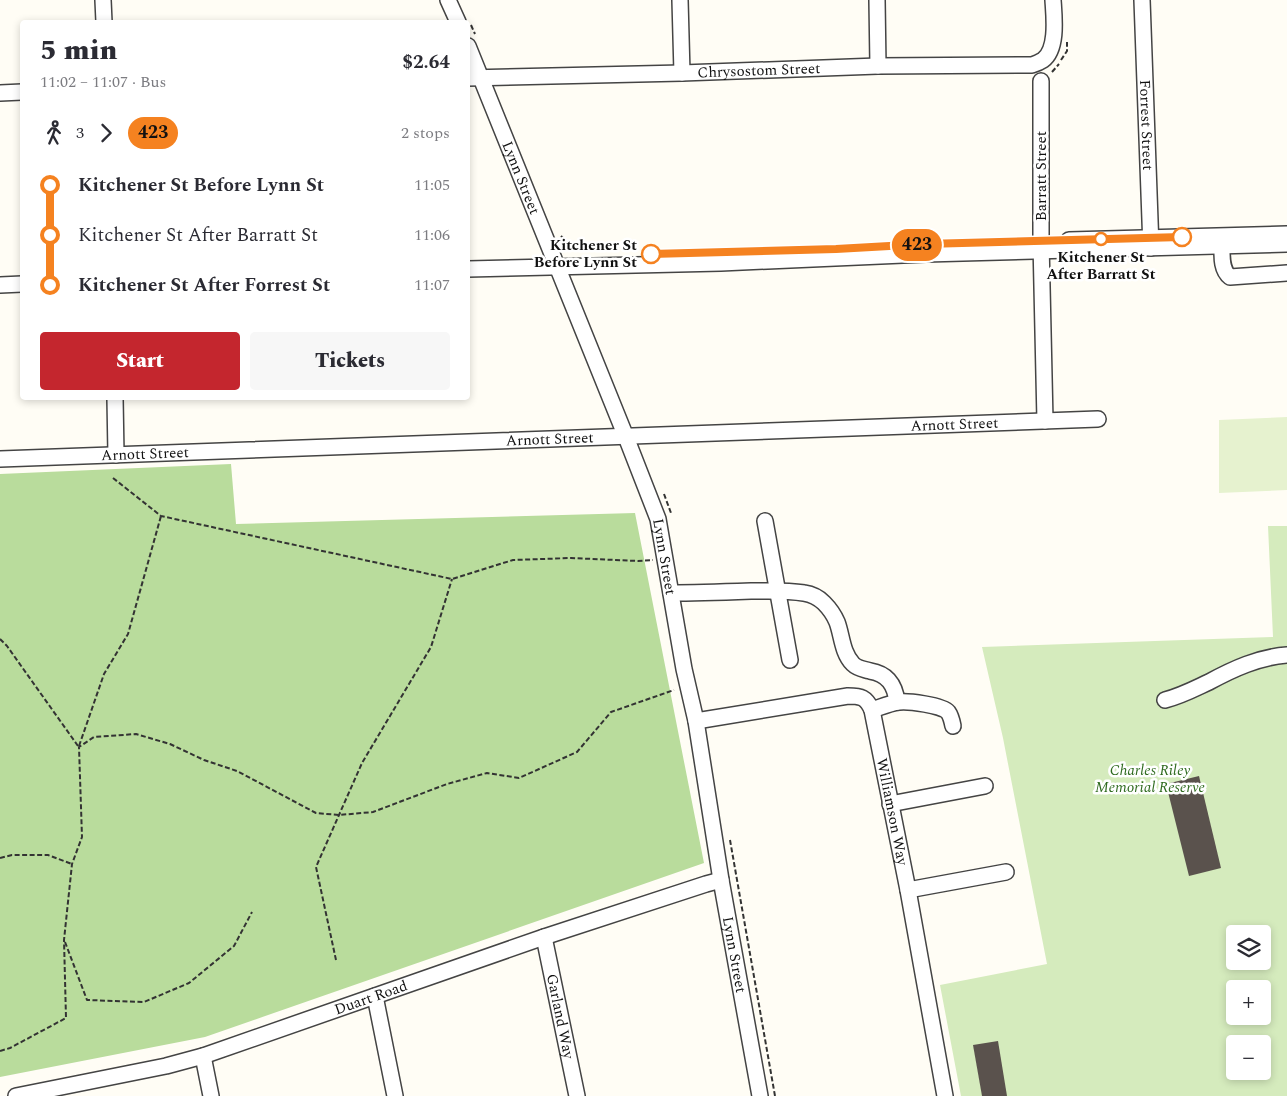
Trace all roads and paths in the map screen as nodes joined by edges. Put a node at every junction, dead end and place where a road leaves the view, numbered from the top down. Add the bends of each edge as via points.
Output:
1 (103, 0) edge
2 (448, 0) edge
3 (680, 0) edge
4 (877, 0) edge
5 (1053, 0) edge
6 (1142, 0) edge
7 (104, 20) edge
8 (457, 20) edge
9 (470, 57) edge
10 (878, 66) junction
11 (682, 73) junction
12 (474, 78) edge
13 (1041, 81) dead end
14 (20, 92) edge
15 (0, 93) edge
16 (1287, 234) edge
17 (1151, 244) junction
18 (1287, 244) edge
19 (1041, 246) junction
20 (1222, 246) junction
21 (470, 259) edge
22 (554, 262) junction
23 (470, 269) edge
24 (1287, 273) edge
25 (20, 274) edge
26 (0, 275) edge
27 (0, 284) edge
28 (20, 284) edge
29 (115, 400) edge
30 (1098, 419) dead end
31 (1045, 421) junction
32 (626, 437) junction
33 (116, 455) junction
34 (0, 459) edge
35 (113, 478) dead end
36 (161, 516) junction
37 (765, 521) dead end
38 (665, 559) junction
39 (452, 580) junction
40 (778, 591) junction
41 (671, 593) junction
42 (0, 639) edge
43 (1287, 655) edge
44 (790, 660) dead end
45 (688, 685) junction
46 (1165, 700) dead end
47 (897, 702) junction
48 (872, 710) junction
49 (696, 721) junction
50 (952, 726) dead end
51 (78, 747) junction
52 (985, 786) dead end
53 (890, 804) junction
54 (339, 815) junction
55 (0, 858) edge
56 (72, 864) junction
57 (1006, 872) dead end
58 (721, 880) junction
59 (908, 890) junction
60 (252, 912) dead end
61 (544, 937) junction
62 (64, 940) junction
63 (336, 960) dead end
64 (375, 996) junction
65 (0, 1052) edge
66 (203, 1056) junction
67 (25, 1095) edge
68 (211, 1096) edge
69 (395, 1096) edge
70 (577, 1096) edge
71 (760, 1096) edge
72 (945, 1096) edge

1 - 7 street
2 - 8 street
3 - 11 street
4 - 10 street
5 - 10 street, Chrysostom Street via 1052,45 1043,60 1032,65
6 - 17 street, Forrest Street
9 - 12 street, Lynn Street
10 - 11 street, Chrysostom Street
11 - 12 street, Chrysostom Street
12 - 22 street, Lynn Street
13 - 19 street, Barratt Street
14 - 15 street
16 - 17 street
17 - 19 street
17 - 20 street
18 - 20 street
19 - 22 street via 925,244
19 - 31 street, Barratt Street
20 - 24 street via 1223,264 1230,277
21 - 22 street
22 - 23 street
22 - 32 street, Lynn Street
25 - 26 street
27 - 28 street
29 - 33 street
30 - 31 street, Arnott Street
31 - 32 street, Arnott Street
32 - 33 street, Arnott Street
32 - 38 street, Lynn Street via 658,519
33 - 34 street, Arnott Street
35 - 36 path
36 - 39 path
36 - 51 path via 128,634 104,674
37 - 40 street
38 - 39 path via 512,560
38 - 41 street, Lynn Street
39 - 54 path via 431,647 362,764
40 - 41 street
40 - 44 street
40 - 47 street via 805,593 823,602 837,622 853,664 886,677 892,684
41 - 45 street, Lynn Street
42 - 51 path
43 - 46 street via 1244,666
45 - 49 street, Lynn Street
45 - 54 path via 611,712 577,752 519,778 486,773 373,812
47 - 48 street
47 - 50 street via 942,708 952,718
48 - 49 street via 864,698 848,696
48 - 53 street, Williamson Way
49 - 58 street, Lynn Street
51 - 54 path via 94,737 136,734 236,771 316,814
51 - 56 path via 82,837
52 - 53 street
53 - 59 street, Williamson Way
54 - 63 path via 316,867
55 - 56 path via 48,855
56 - 62 path
57 - 59 street
58 - 61 street, Duart Road
58 - 71 street, Lynn Street
59 - 72 street, Williamson Way
60 - 62 path via 234,946 189,983 144,1002 87,1000
61 - 64 street, Duart Road
61 - 70 street, Garland Way
62 - 65 path via 66,1018
64 - 66 street, Duart Road
64 - 69 street
66 - 67 street, Duart Road
66 - 68 street

